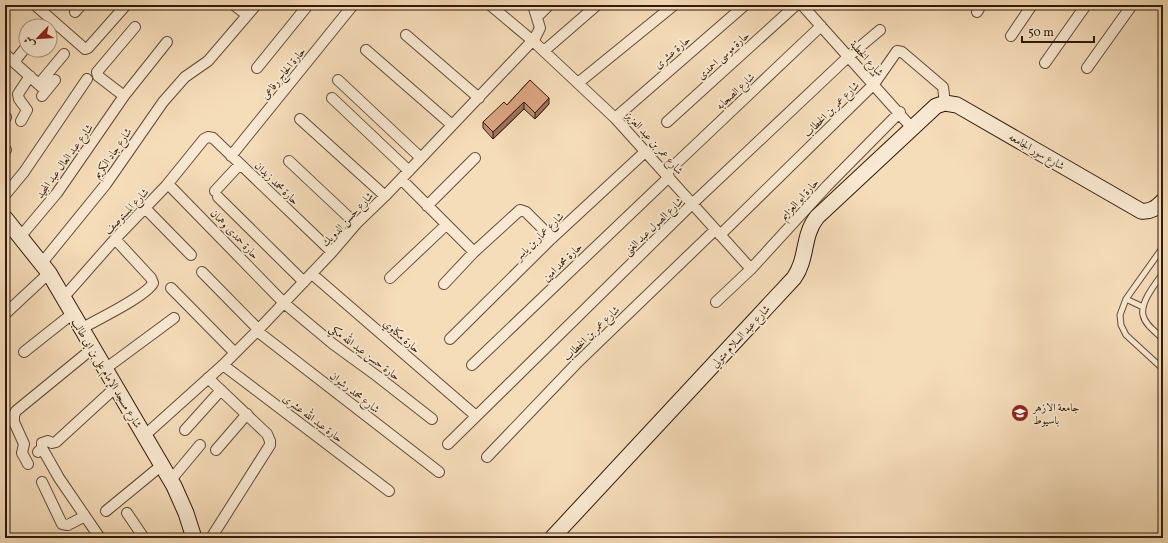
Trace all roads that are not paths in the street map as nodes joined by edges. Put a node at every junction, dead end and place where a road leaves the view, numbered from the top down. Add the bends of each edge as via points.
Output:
1 (35, 5) edge
2 (126, 5) edge
3 (234, 5) edge
4 (256, 5) edge
5 (308, 5) edge
6 (353, 5) edge
7 (490, 5) edge
8 (533, 5) edge
9 (549, 5) edge
10 (597, 5) edge
11 (674, 5) edge
12 (745, 5) edge
13 (796, 5) edge
14 (802, 5) edge
15 (1032, 5) edge
16 (1086, 5) edge
17 (1132, 5) edge
18 (247, 15) junction
19 (537, 17) junction
20 (821, 26) junction
21 (135, 27) dead end
22 (880, 30) dead end
23 (406, 34) dead end
24 (1010, 36) dead end
25 (533, 41) junction
26 (167, 42) dead end
27 (366, 50) dead end
28 (544, 51) junction
29 (5, 54) edge
30 (64, 54) dead end
31 (849, 56) junction
32 (18, 57) edge
33 (14, 62) junction
34 (1045, 63) dead end
35 (257, 68) dead end
36 (1087, 68) dead end
37 (30, 76) junction
38 (87, 79) dead end
39 (55, 80) dead end
40 (338, 80) dead end
41 (578, 83) junction
42 (874, 84) junction
43 (42, 90) junction
44 (124, 96) junction
45 (332, 98) dead end
46 (479, 98) junction
47 (945, 103) junction
48 (900, 112) junction
49 (615, 118) junction
50 (300, 119) dead end
51 (21, 121) dead end
52 (667, 122) dead end
53 (452, 125) junction
54 (912, 128) junction
55 (204, 139) joint
56 (646, 151) junction
57 (231, 156) junction
58 (421, 158) junction
59 (475, 158) dead end
60 (289, 161) dead end
61 (240, 164) junction
62 (409, 171) junction
63 (667, 175) junction
64 (401, 179) junction
65 (168, 184) junction
66 (5, 195) edge
67 (384, 196) junction
68 (1163, 201) edge
69 (692, 204) junction
70 (427, 206) junction
71 (145, 208) junction
72 (5, 218) edge
73 (356, 224) junction
74 (446, 224) junction
75 (718, 233) junction
76 (20, 237) junction
77 (552, 238) junction
78 (115, 239) junction
79 (1163, 247) edge
80 (332, 252) junction
81 (474, 252) junction
82 (1161, 253) edge
83 (191, 255) dead end
84 (45, 268) junction
85 (751, 269) junction
86 (202, 272) dead end
87 (1163, 273) edge
88 (312, 274) junction
89 (390, 278) dead end
90 (304, 282) junction
91 (444, 284) dead end
92 (171, 288) dead end
93 (63, 298) junction
94 (1126, 299) junction
95 (716, 302) dead end
96 (284, 303) junction
97 (1142, 307) junction
98 (5, 314) edge
99 (72, 314) junction
100 (174, 318) dead end
101 (81, 329) junction
102 (258, 330) junction
103 (450, 339) dead end
104 (1163, 339) edge
105 (93, 348) junction
106 (24, 352) dead end
107 (234, 352) junction
108 (223, 364) junction
109 (472, 365) dead end
110 (105, 369) junction
111 (1163, 369) edge
112 (208, 378) junction
113 (116, 388) junction
114 (221, 390) junction
115 (247, 414) junction
116 (476, 416) junction
117 (432, 419) dead end
118 (186, 430) dead end
119 (144, 436) junction
120 (448, 444) dead end
121 (200, 445) dead end
122 (216, 450) dead end
123 (487, 457) dead end
124 (28, 464) dead end
125 (162, 465) junction
126 (439, 472) dead end
127 (170, 481) junction
128 (42, 482) dead end
129 (389, 491) dead end
130 (106, 511) dead end
131 (127, 513) dead end
132 (85, 516) junction
133 (100, 538) edge
134 (144, 538) edge
135 (194, 538) edge
136 (211, 538) edge
137 (552, 538) edge

1 - 2 street via 85,49
3 - 18 street
4 - 18 street, شارع جاد الكريم
5 - 35 street
6 - 57 street, حارة الحاج رفاعى
7 - 25 street, شارع عمر بن عبد العزيز
8 - 19 street, شارع حسن الدويك
9 - 19 street
10 - 28 street
11 - 41 street
12 - 49 street, حارة عشرى
13 - 52 street, حارة موسى احمدى
14 - 20 street, شارع الخطبة
15 - 24 street
16 - 34 street
17 - 36 street
18 - 84 street, شارع جاد الكريم via 208,62 185,77 167,97
19 - 25 street, شارع حسن الدويك via 540,31
20 - 31 street, شارع الخطبة
20 - 63 street, شارع الصحابه
21 - 44 street via 97,72 98,76
22 - 31 street, شارع الصول عبد الغنى
23 - 46 street
25 - 28 street, شارع عمر بن عبد العزيز
25 - 46 street, شارع حسن الدويك
26 - 44 street, شارع عبد العال عبد المجيد
27 - 53 street
28 - 41 street, شارع عمر بن عبد العزيز
29 - 33 street
30 - 43 street
31 - 42 street, شارع الخطبة
31 - 69 street, شارع الصول عبد الغنى
32 - 33 street
33 - 37 street
37 - 43 street
37 - 51 street via 18,94 27,109
38 - 66 street via 24,172
39 - 43 street
40 - 58 street
41 - 49 street, شارع عمر بن عبد العزيز
42 - 47 street, شارع عمر بن الخطاب via 895,52 899,51 943,87
42 - 48 street, شارع الخطبة
42 - 75 street, شارع عمر بن الخطاب
44 - 76 street, شارع عبد العال عبد المجيد via 57,193
45 - 62 street
46 - 53 street, شارع حسن الدويك
47 - 54 street via 936,106
47 - 68 street, شارع سور الجامعه via 957,106 1141,211 1155,209
48 - 54 street, شارع الخطبة
48 - 85 street, حارة ابو العزايم via 827,186
49 - 56 street, شارع عمر بن عبد العزيز
50 - 67 street
53 - 58 street, شارع حسن الدويك
54 - 137 street, شارع عبد السلام متولي via 817,217 807,233 803,260 794,278
55 - 57 street, حارة محمد زيدان via 213,138
55 - 65 street, شارع المستوصف
56 - 63 street, شارع عمر بن عبد العزيز
56 - 77 street, شارع عمار بن ياسر
57 - 61 street, حارة محمد زيدان
58 - 62 street, شارع حسن الدويك
59 - 70 street
60 - 73 street
61 - 80 street, حارة محمد زيدان
61 - 90 street via 216,194
62 - 64 street, شارع حسن الدويك
63 - 69 street, شارع عمر بن عبد العزيز
63 - 109 street, حارة محمد امين
64 - 67 street, شارع حسن الدويك
64 - 70 street
65 - 71 street, شارع المستوصف
65 - 96 street, حارة حمدى وهمان
67 - 73 street, شارع حسن الدويك
69 - 75 street, شارع عمر بن عبد العزيز
69 - 116 street, شارع الصول عبد الغنى
70 - 74 street
71 - 78 street, شارع المستوصف
71 - 83 street
72 - 76 street, شارع مسجد الإمام على بن ابى طالب
73 - 80 street, شارع حسن الدويك
74 - 81 street
74 - 89 street
75 - 85 street, شارع عمر بن عبد العزيز
75 - 123 street, شارع عمر بن الخطاب via 576,364
76 - 84 street, شارع مسجد الإمام على بن ابى طالب
77 - 81 street via 526,212 520,210
77 - 103 street, شارع عمار بن ياسر
78 - 93 street, شارع المستوصف
78 - 101 street via 151,278 152,287
79 - 82 lane
80 - 88 street, شارع حسن الدويك
81 - 91 street
82 - 94 lane
84 - 93 street, شارع مسجد الإمام على بن ابى طالب
84 - 98 street, شارع جاد الكريم
85 - 95 street, حارة ابو العزايم
86 - 102 street, شارع محمد رشوان
87 - 97 lane
88 - 90 street, شارع حسن الدويك
88 - 116 street, حارة مكاوي
90 - 96 street, شارع حسن الدويك
92 - 107 street
93 - 99 street, شارع مسجد الإمام على بن ابى طالب
94 - 97 lane
94 - 111 lane via 1120,314 1121,326 1126,335
96 - 102 street, شارع حسن الدويك
96 - 117 street, حارة حسن عبد الله مكي via 333,344
97 - 104 lane via 1143,316 1150,327
99 - 101 street, شارع مسجد الإمام على بن ابى طالب
99 - 106 street
100 - 110 street
101 - 105 street, شارع مسجد الإمام على بن ابى طالب
102 - 107 street, شارع حسن الدويك
102 - 126 street, شارع محمد رشوان
105 - 110 street, شارع مسجد الإمام على بن ابى طالب
105 - 124 street via 16,411 14,422 24,444 22,452
107 - 108 street, شارع حسن الدويك
108 - 112 street, شارع حسن الدويك
108 - 129 street, حارة عبد الله عشرى
110 - 113 street, شارع مسجد الإمام على بن ابى طالب
112 - 114 street
112 - 119 street, شارع حسن الدويك
113 - 119 street, شارع مسجد الإمام على بن ابى طالب
113 - 132 street via 56,442 42,443 40,450
114 - 115 street
114 - 118 street
115 - 122 street
115 - 136 street via 268,434 270,445
116 - 120 street, شارع الصول عبد الغنى
119 - 125 street, شارع مسجد الإمام على بن ابى طالب
121 - 127 street
125 - 127 street, شارع مسجد الإمام على بن ابى طالب
125 - 130 street
127 - 135 street, شارع مسجد الإمام على بن ابى طالب via 186,513
128 - 132 street via 62,524 68,525
131 - 134 street
132 - 133 street

